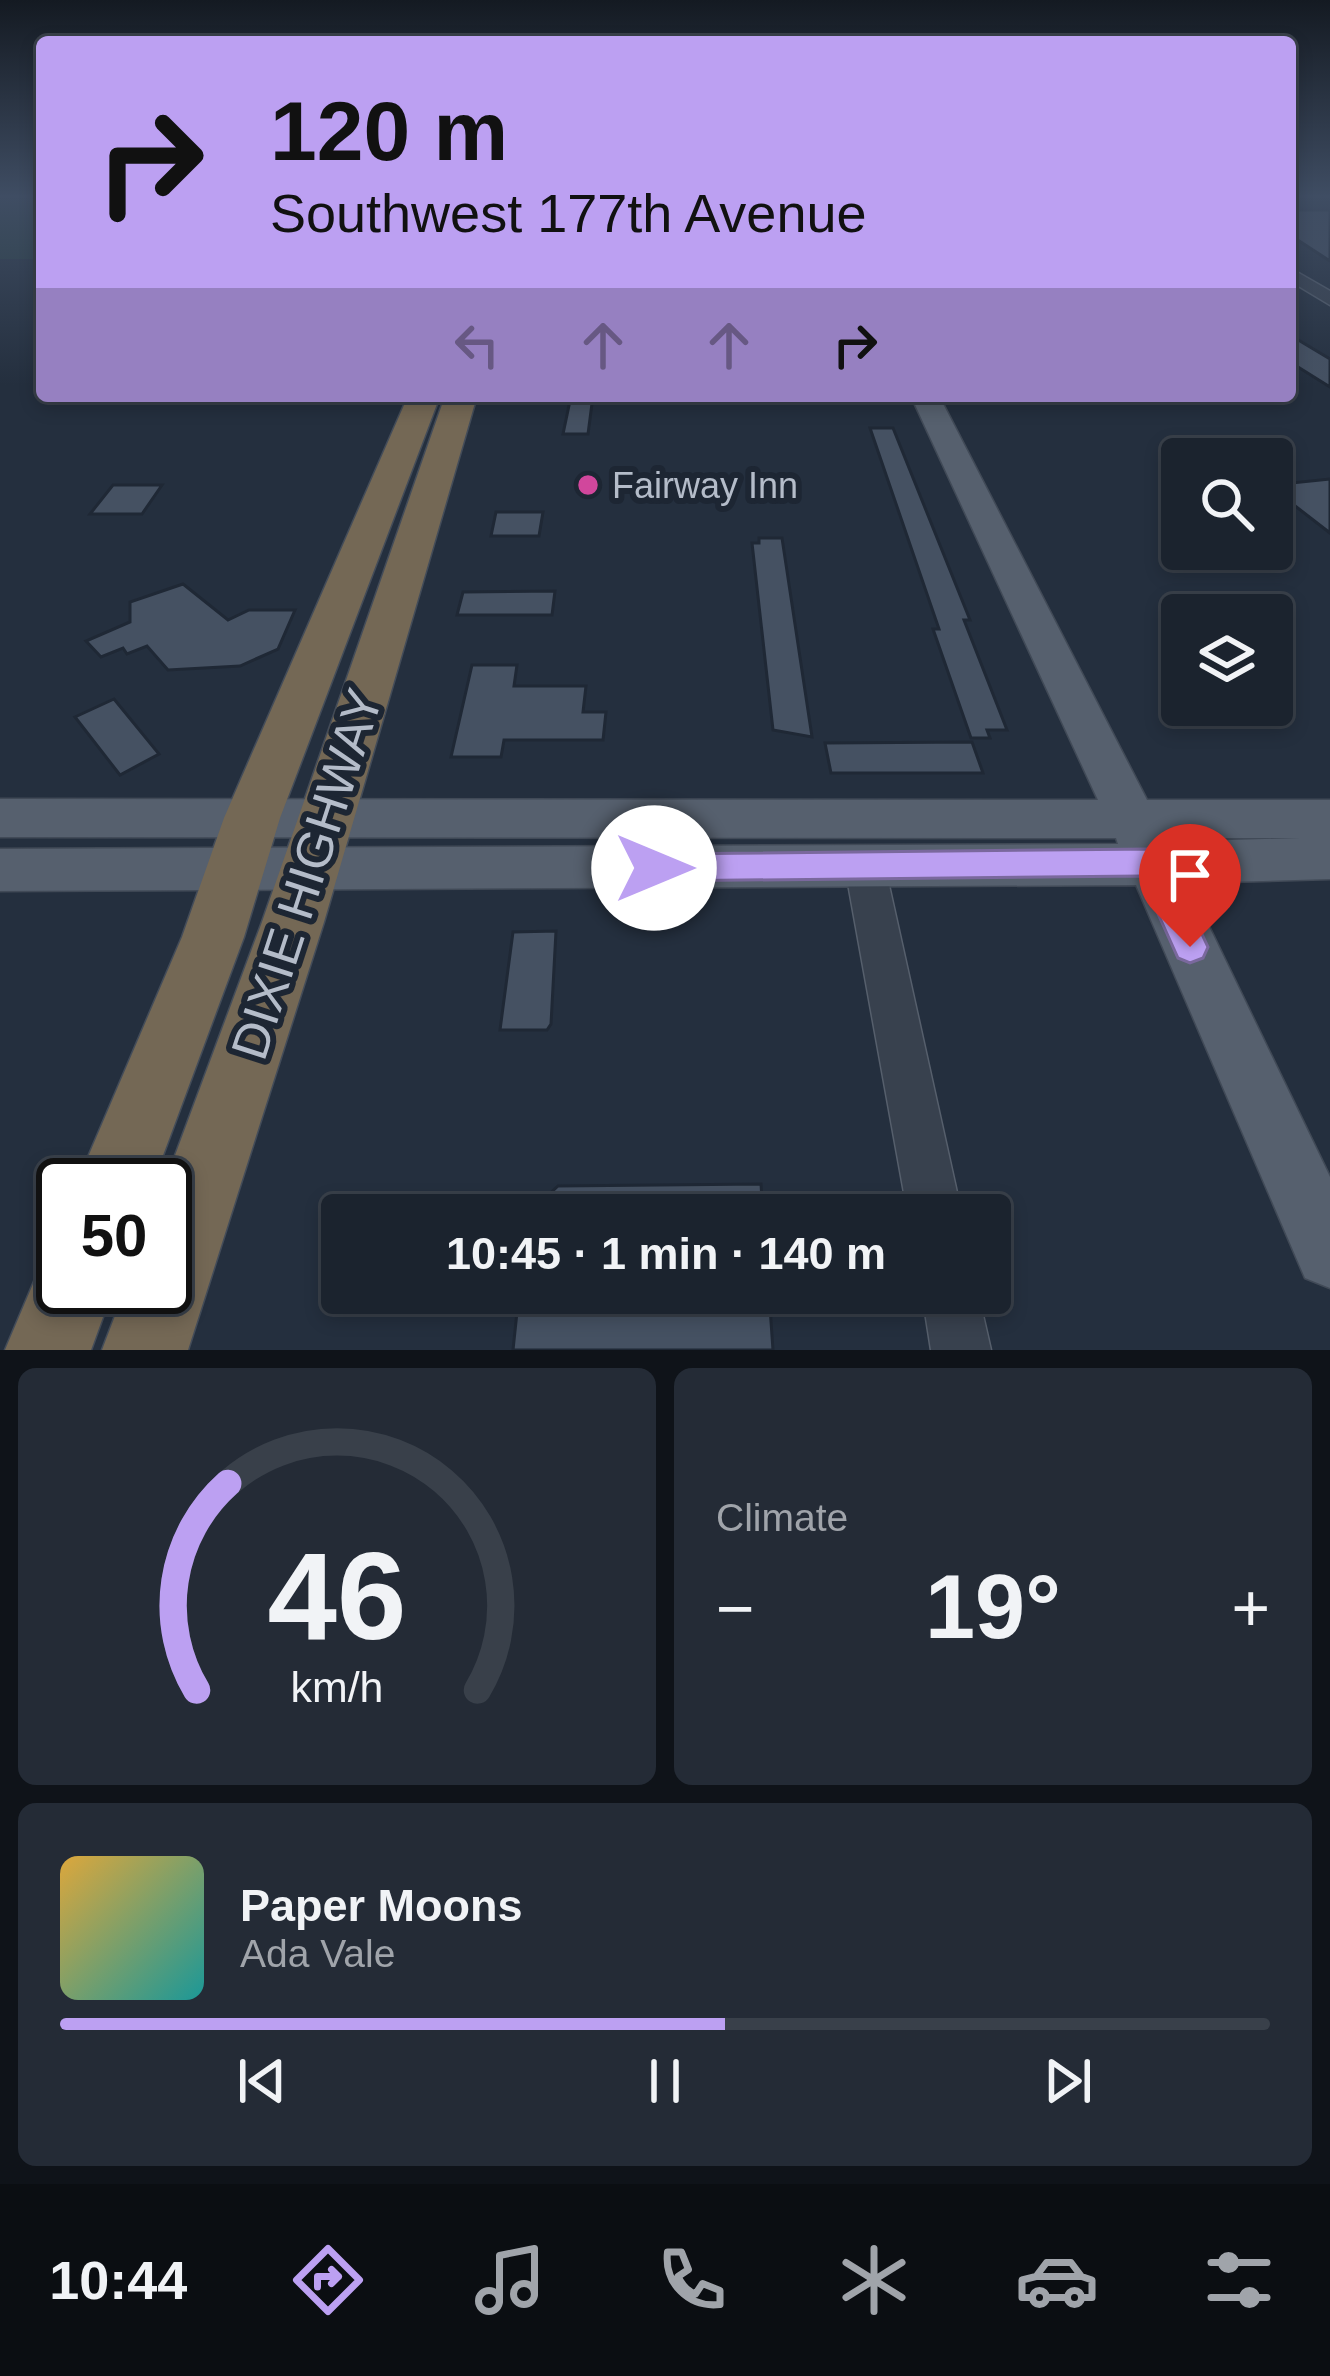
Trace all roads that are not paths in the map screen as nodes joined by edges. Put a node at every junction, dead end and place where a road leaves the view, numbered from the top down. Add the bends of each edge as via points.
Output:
1 (1296, 277) edge
2 (1330, 299) edge
3 (422, 402) edge
4 (458, 402) edge
5 (928, 402) edge
6 (0, 818) edge
7 (1330, 819) edge
8 (1142, 840) junction
9 (244, 843) junction
10 (318, 843) junction
11 (1330, 858) edge
12 (865, 867) junction
13 (0, 870) edge
14 (124, 1158) edge
15 (931, 1194) edge
16 (1330, 1252) edge
17 (62, 1314) edge
18 (954, 1314) edge
19 (48, 1350) edge
20 (145, 1350) edge
21 (961, 1350) edge

1 - 2 street
3 - 9 highway, DIXIE HIGHWAY
4 - 10 highway, DIXIE HIGHWAY
5 - 8 main road
6 - 9 main road
7 - 8 main road
8 - 10 main road
8 - 11 main road
8 - 12 main road
8 - 16 main road
9 - 10 main road
9 - 13 main road
9 - 14 highway, DIXIE HIGHWAY
10 - 12 main road
10 - 20 highway, DIXIE HIGHWAY
12 - 15 street
17 - 19 highway
18 - 21 street

